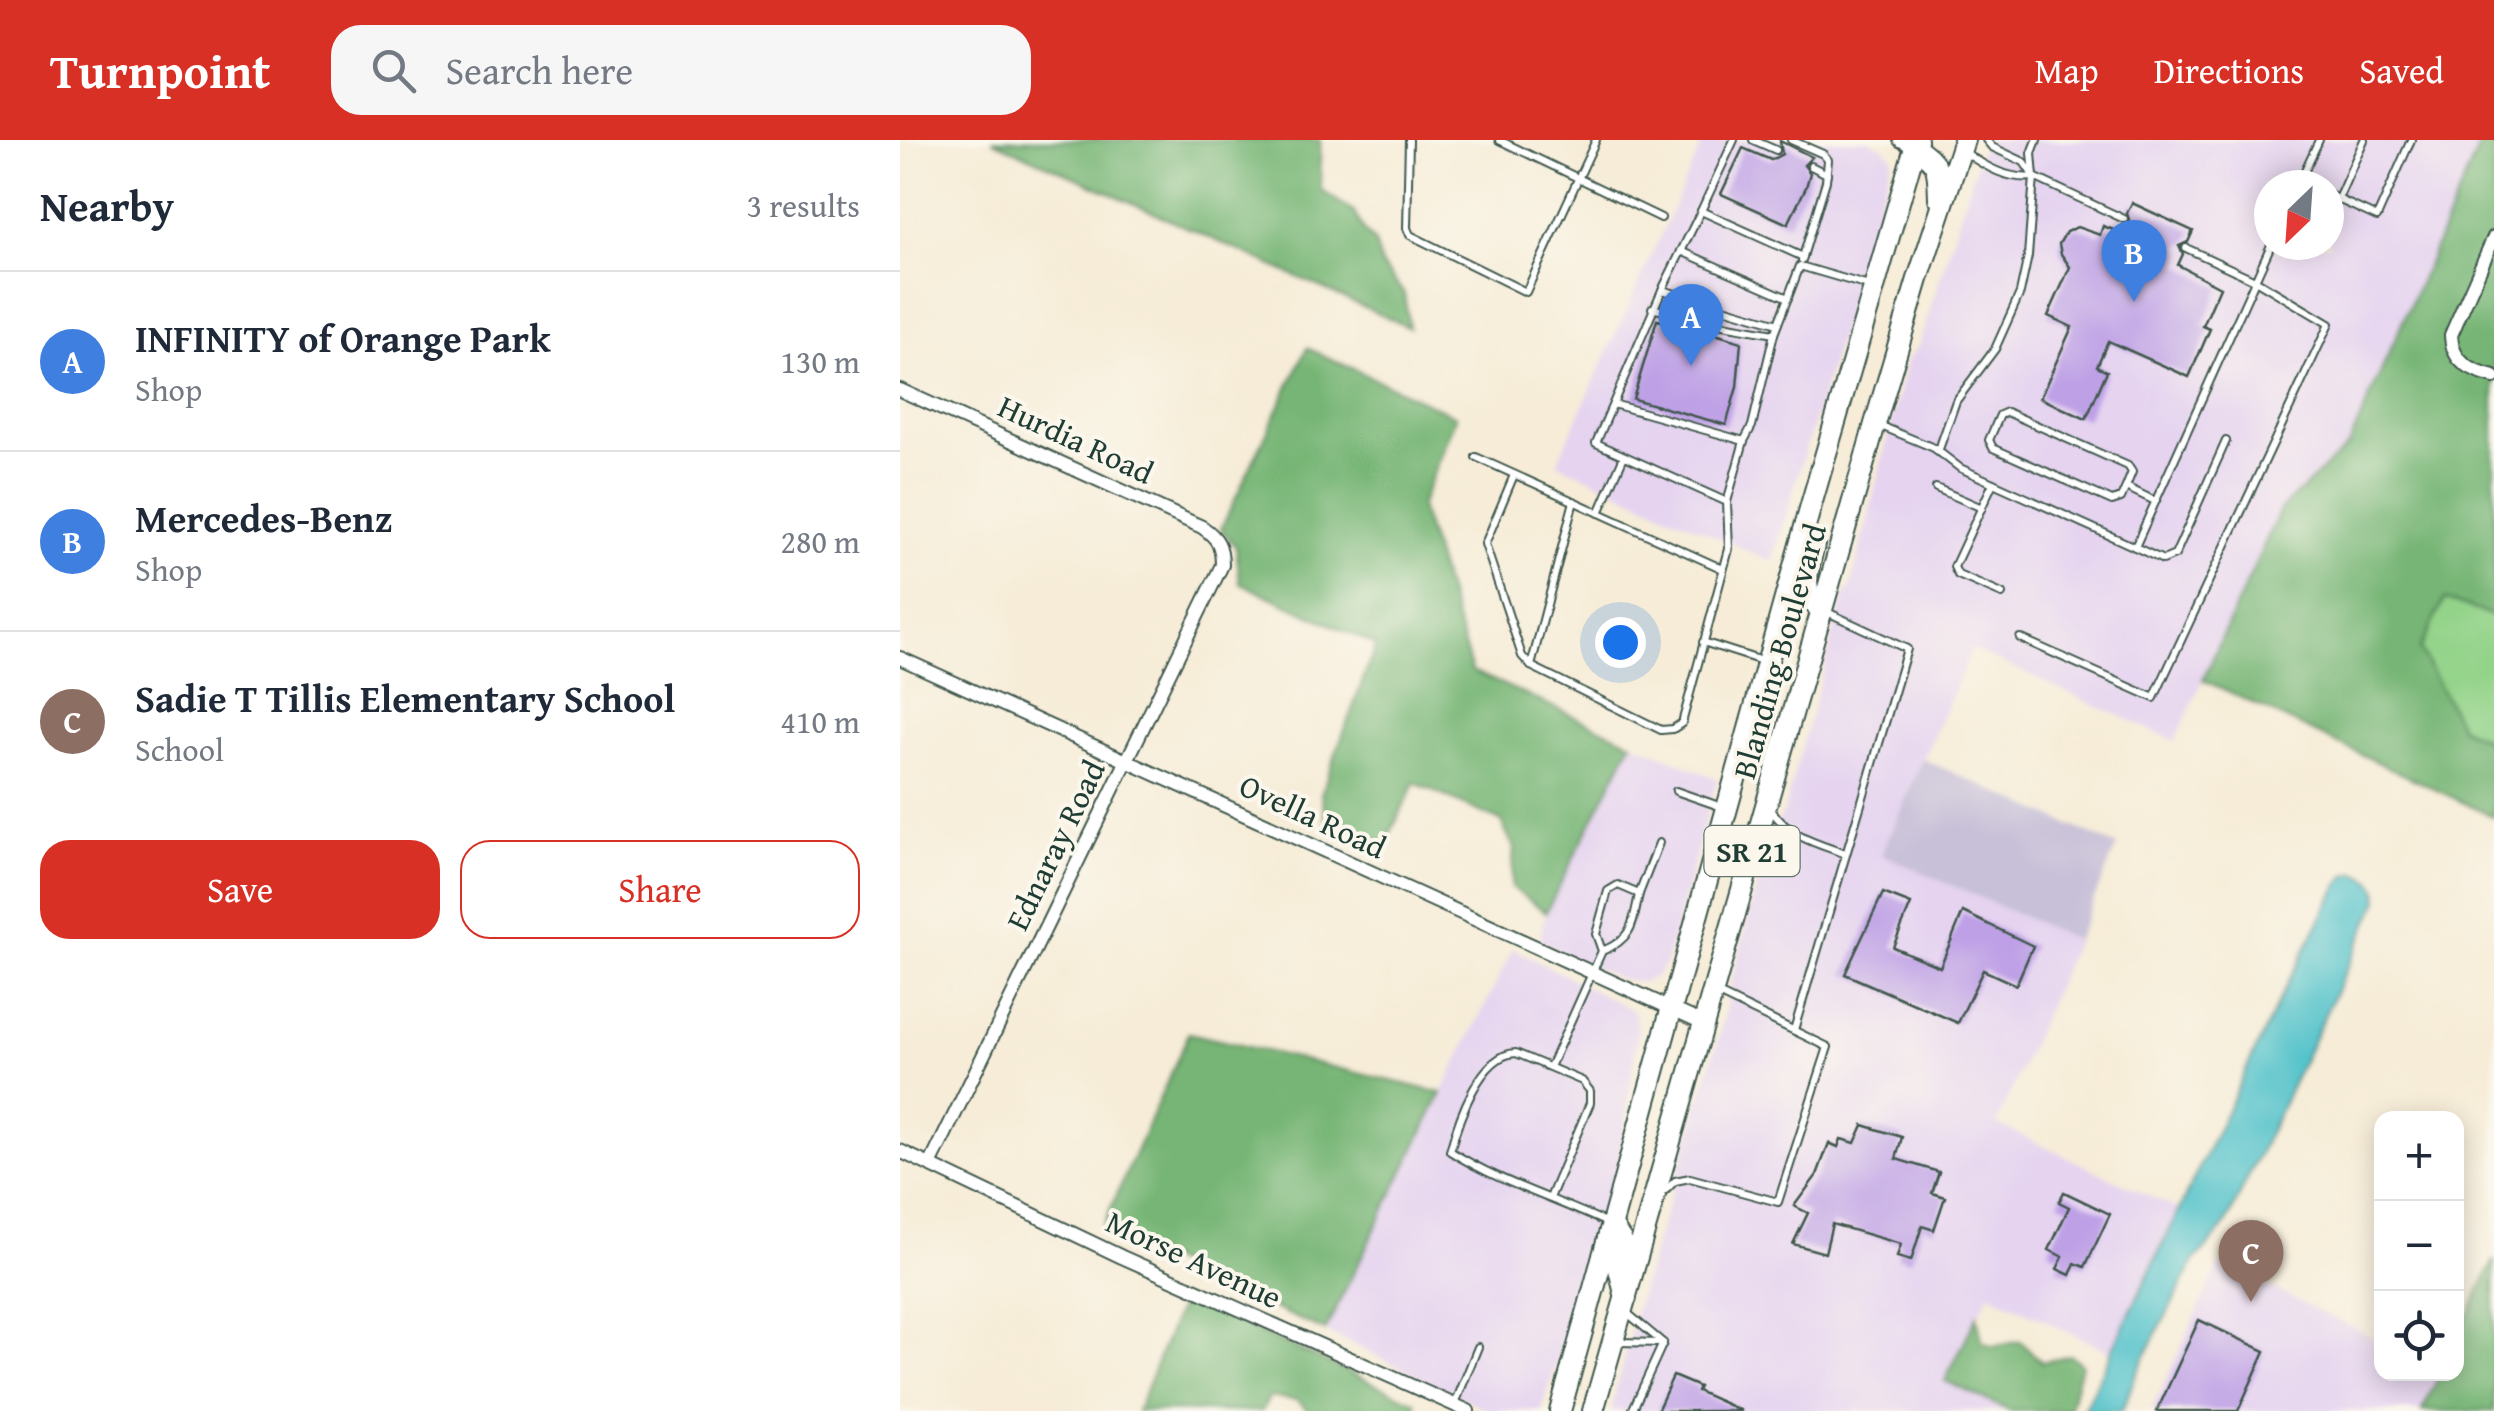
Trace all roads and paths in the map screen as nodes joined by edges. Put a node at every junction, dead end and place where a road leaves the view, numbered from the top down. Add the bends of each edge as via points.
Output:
1 (1409, 140) edge
2 (1498, 140) edge
3 (1596, 140) edge
4 (1734, 140) edge
5 (1753, 140) edge
6 (1790, 140) edge
7 (1986, 140) edge
8 (2037, 140) edge
9 (2319, 140) edge
10 (2364, 140) edge
11 (2411, 140) edge
12 (1910, 142) edge
13 (1958, 143) edge
14 (1776, 150) dead end
15 (1811, 166) dead end
16 (2307, 170) edge
17 (1828, 174) junction
18 (2034, 177) junction
19 (1577, 178) junction
20 (2344, 185) edge
21 (2344, 202) edge
22 (1701, 210) junction
23 (1940, 210) junction
24 (1661, 218) dead end
25 (2124, 219) dead end
26 (2494, 237) edge
27 (2186, 248) dead end
28 (1681, 251) junction
29 (2265, 260) edge
30 (1801, 262) junction
31 (2256, 280) junction
32 (1873, 288) junction
33 (1662, 290) junction
34 (1788, 298) junction
35 (1652, 308) junction
36 (1682, 316) dead end
37 (1717, 324) dead end
38 (1778, 324) junction
39 (1774, 334) junction
40 (2494, 377) edge
41 (900, 390) edge
42 (1842, 396) junction
43 (1613, 404) junction
44 (1876, 424) junction
45 (1744, 441) junction
46 (2226, 441) dead end
47 (1938, 452) junction
48 (1624, 456) junction
49 (1476, 457) dead end
50 (1514, 474) junction
51 (1993, 483) junction
52 (2126, 487) junction
53 (1936, 488) dead end
54 (1574, 501) junction
55 (1727, 502) junction
56 (2155, 502) junction
57 (1982, 508) junction
58 (1599, 513) junction
59 (2134, 547) junction
60 (1222, 548) joint
61 (1723, 568) junction
62 (2002, 594) dead end
63 (1822, 610) junction
64 (2020, 638) dead end
65 (1703, 642) junction
66 (900, 658) edge
67 (1768, 664) junction
68 (1531, 666) junction
69 (1127, 760) junction
70 (1676, 792) dead end
71 (1766, 804) junction
72 (1728, 809) junction
73 (1659, 842) dead end
74 (1846, 854) junction
75 (1640, 894) junction
76 (1602, 951) junction
77 (1591, 974) junction
78 (1712, 991) junction
79 (1672, 1008) junction
80 (1703, 1022) junction
81 (1794, 1030) junction
82 (1550, 1067) junction
83 (900, 1152) edge
84 (930, 1165) junction
85 (1550, 1198) junction
86 (1650, 1206) junction
87 (1612, 1226) junction
88 (1625, 1304) junction
89 (1613, 1344) junction
90 (1663, 1344) junction
91 (1478, 1348) dead end
92 (1455, 1408) edge
93 (1560, 1411) edge
94 (1594, 1411) edge
95 (1632, 1411) edge

1 - 19 lane via 1410,235 1526,292
2 - 19 lane
3 - 19 lane
4 - 22 lane
5 - 14 lane
6 - 17 lane via 1825,156
7 - 18 lane via 2024,162
8 - 18 lane
9 - 16 lane
10 - 20 lane
11 - 21 lane via 2377,217
12 - 23 main road via 1938,168
12 - 32 main road, Blanding Boulevard / SR 21
13 - 18 lane via 1985,166 2018,179
13 - 23 main road, Blanding Boulevard / SR 21
15 - 17 lane
17 - 30 lane
18 - 25 lane
18 - 47 lane via 2020,293 1995,349 1956,401
19 - 24 lane
22 - 28 lane
22 - 30 lane
23 - 44 main road, Blanding Boulevard / SR 21
26 - 40 street via 2453,325 2451,345 2464,365
27 - 31 lane
28 - 33 lane
28 - 34 lane
29 - 31 lane
30 - 32 lane
30 - 34 lane
31 - 56 lane
31 - 64 lane via 2328,324 2154,698
32 - 42 main road, Blanding Boulevard / SR 21
33 - 35 lane
33 - 38 lane
34 - 38 lane
35 - 36 lane
35 - 43 lane
37 - 39 lane
38 - 39 lane
39 - 45 lane
41 - 60 street, Hurdia Road via 1202,527
42 - 63 main road via 1842,442 1808,570 1810,598
42 - 67 main road, Blanding Boulevard / SR 21
43 - 45 lane
43 - 48 lane via 1596,443
44 - 47 lane
44 - 63 main road, Blanding Boulevard / SR 21
45 - 55 lane
46 - 59 lane via 2176,554 2163,560
47 - 51 lane
48 - 55 lane
48 - 58 lane
49 - 50 lane
50 - 54 lane
50 - 68 lane via 1485,544
51 - 57 lane
51 - 59 lane
52 - 52 lane via 2112,501 1993,448 1989,440 2000,415 2007,412 2128,466
52 - 56 lane
53 - 57 lane
54 - 58 lane
54 - 68 lane
55 - 61 lane
56 - 59 lane
57 - 62 lane via 1954,571
58 - 61 lane
60 - 69 street, Ednaray Road via 1222,564
61 - 65 lane
63 - 71 main road, Blanding Boulevard / SR 21
63 - 74 lane via 1907,649
65 - 67 lane
65 - 68 lane via 1682,722 1673,730 1660,730
66 - 69 street, Ovella Road
67 - 72 main road, Blanding Boulevard / SR 21
69 - 77 street, Ovella Road
69 - 84 street, Ednaray Road
70 - 72 lane
71 - 74 lane via 1796,836
71 - 78 main road, Blanding Boulevard / SR 21
72 - 79 main road, Blanding Boulevard / SR 21
73 - 75 lane
74 - 81 lane
75 - 76 lane via 1626,937
75 - 76 lane via 1618,885 1608,891 1596,934
76 - 77 lane
77 - 79 street, Ovella Road
77 - 82 lane
78 - 80 main road, Blanding Boulevard / SR 21
78 - 81 lane
79 - 80 street, Ovella Road
79 - 87 main road, Blanding Boulevard / SR 21
80 - 86 main road, Blanding Boulevard / SR 21
81 - 86 lane via 1828,1047 1778,1202 1690,1178 1675,1182
82 - 85 lane via 1590,1091
82 - 85 lane via 1516,1053 1494,1060 1466,1104 1450,1151
83 - 84 street, Morse Avenue
84 - 92 street, Morse Avenue
85 - 87 lane
86 - 88 main road, Blanding Boulevard / SR 21
87 - 88 main road via 1623,1243
87 - 93 main road, Blanding Boulevard / SR 21
88 - 89 main road, Blanding Boulevard / SR 21
88 - 90 lane
89 - 90 lane
89 - 94 main road, Blanding Boulevard / SR 21
90 - 95 lane
91 - 92 lane

